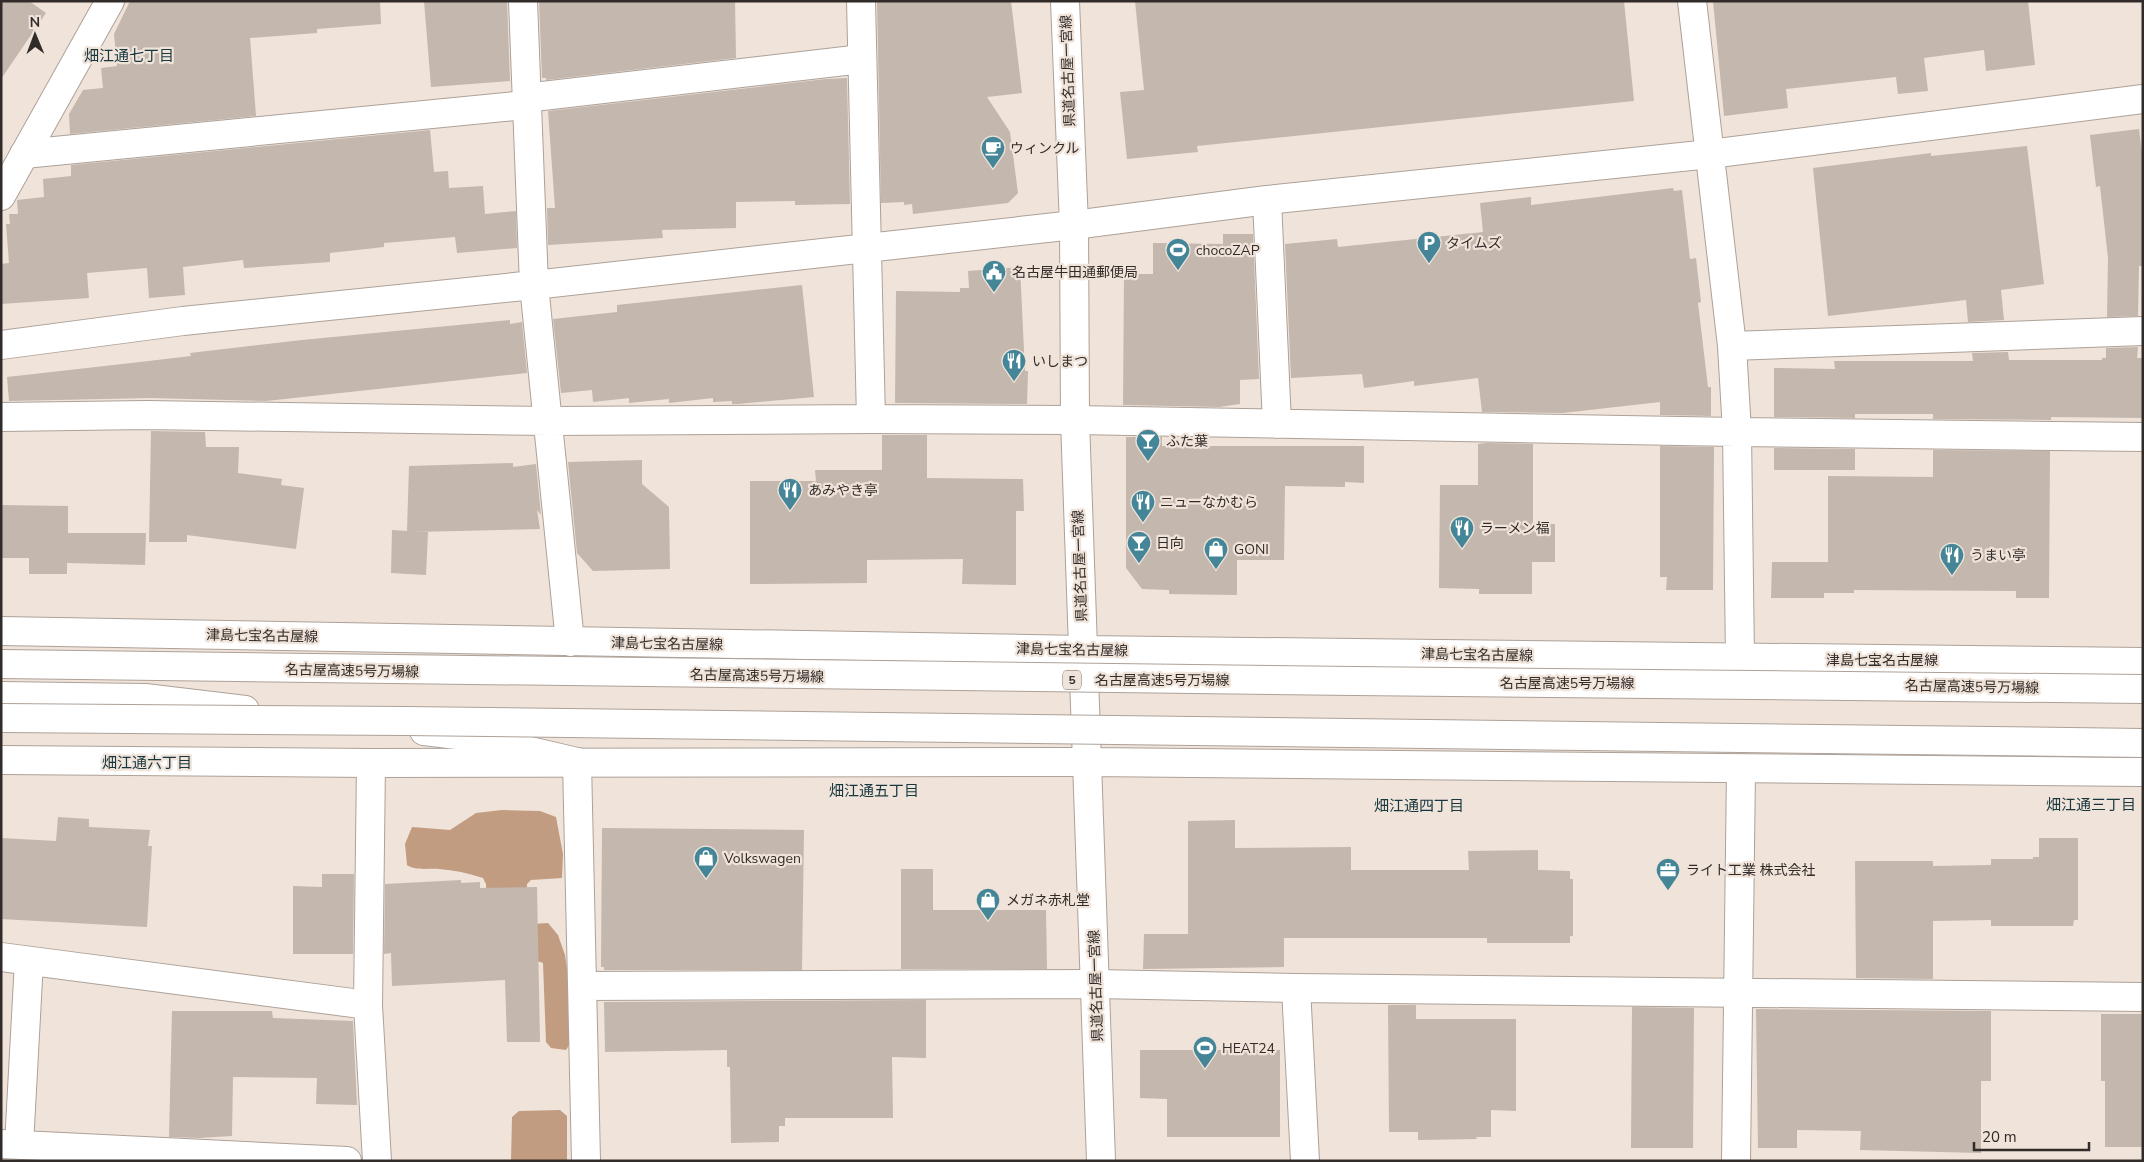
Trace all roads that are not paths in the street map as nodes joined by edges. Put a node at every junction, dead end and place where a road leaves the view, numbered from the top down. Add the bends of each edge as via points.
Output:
1 (110, 1) edge
2 (522, 1) edge
3 (861, 1) edge
4 (1065, 1) edge
5 (1692, 1) edge
6 (862, 59) junction
7 (2143, 99) edge
8 (525, 101) junction
9 (24, 154) junction
10 (1710, 154) junction
11 (1, 196) edge
12 (1268, 200) junction
13 (1074, 225) junction
14 (867, 248) junction
15 (534, 285) junction
16 (2143, 331) edge
17 (1, 345) edge
18 (1732, 346) junction
19 (1, 417) edge
20 (871, 419) junction
21 (1075, 420) junction
22 (549, 421) junction
23 (1277, 424) junction
24 (1737, 432) junction
25 (2143, 437) edge
26 (1, 631) edge
27 (570, 642) junction
28 (1083, 650) junction
29 (1740, 659) junction
30 (2143, 662) edge
31 (1, 664) edge
32 (2143, 689) edge
33 (1, 696) edge
34 (1, 718) edge
35 (2143, 743) edge
36 (1, 760) edge
37 (577, 762) junction
38 (1088, 762) junction
39 (372, 763) junction
40 (1740, 770) junction
41 (2143, 772) edge
42 (1, 958) edge
43 (29, 961) junction
44 (1096, 984) junction
45 (582, 986) junction
46 (1296, 988) junction
47 (1737, 992) junction
48 (2143, 997) edge
49 (368, 1005) junction
50 (10, 1144) edge
51 (347, 1161) edge
52 (377, 1161) edge
53 (586, 1161) edge
54 (1101, 1161) edge
55 (1305, 1161) edge
56 (1736, 1161) edge

1 - 9 main road
2 - 8 main road
3 - 6 main road
4 - 13 main road, 県道名古屋一宮線
5 - 10 main road
6 - 8 main road
6 - 14 main road
7 - 10 main road
8 - 9 main road
8 - 15 main road
9 - 11 main road
10 - 12 main road
10 - 18 main road
12 - 13 main road
12 - 23 main road
13 - 14 main road
13 - 21 main road, 県道名古屋一宮線
14 - 15 main road
14 - 20 main road
15 - 17 main road via 183,321
15 - 22 main road
16 - 18 main road
18 - 24 main road
19 - 22 main road via 147,415
20 - 21 main road
20 - 22 main road
21 - 23 main road
21 - 28 main road, 県道名古屋一宮線
22 - 27 main road
23 - 24 main road
24 - 25 main road
24 - 29 main road
26 - 27 main road, 津島七宝名古屋線
27 - 28 main road, 津島七宝名古屋線
28 - 29 main road, 津島七宝名古屋線
28 - 38 main road, 県道名古屋一宮線
29 - 30 main road, 津島七宝名古屋線
31 - 32 main road, 名古屋高速5号万場線 / 5, bridge via 396,672
33 - 37 main road via 145,698 466,736
34 - 35 main road, bridge via 405,720
36 - 39 main road
37 - 38 main road
37 - 39 main road
37 - 45 main road
38 - 40 main road
38 - 44 main road, 県道名古屋一宮線
39 - 49 main road
40 - 41 main road
40 - 47 main road
42 - 43 main road
43 - 49 main road
43 - 50 main road
44 - 45 main road
44 - 46 main road
44 - 54 main road, 県道名古屋一宮線
45 - 53 main road
46 - 47 main road
46 - 55 main road
47 - 48 main road
47 - 56 main road
49 - 52 main road
50 - 51 main road

